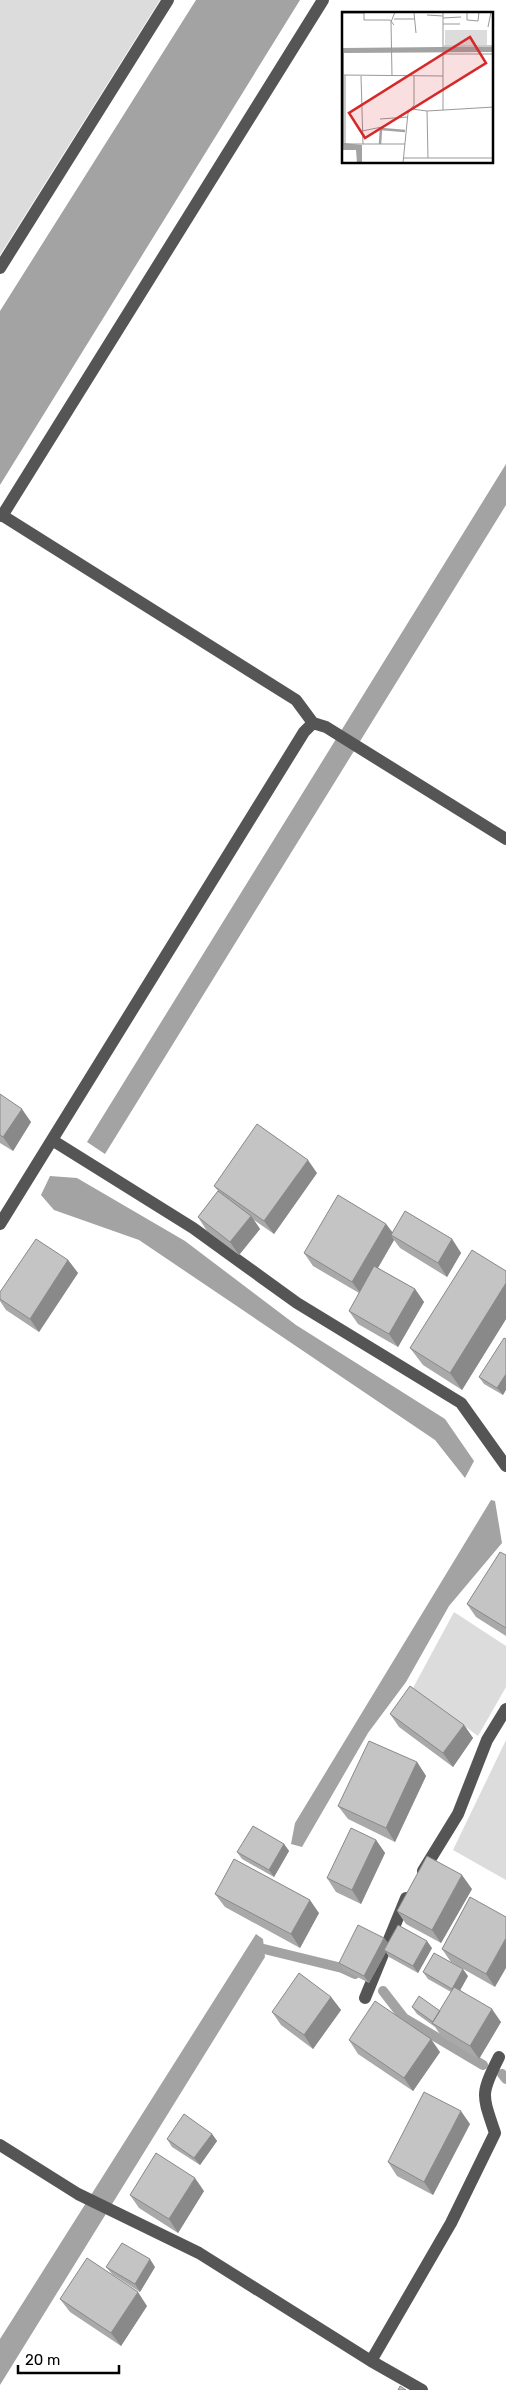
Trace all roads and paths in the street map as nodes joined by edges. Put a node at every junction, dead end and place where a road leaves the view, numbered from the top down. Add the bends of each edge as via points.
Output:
1 (168, 0) edge
2 (323, 0) edge
3 (0, 268) edge
4 (1, 515) edge
5 (314, 724) junction
6 (506, 839) edge
7 (52, 1140) junction
8 (0, 1224) edge
9 (506, 1466) edge
10 (506, 1710) edge
11 (366, 1998) dead end
12 (499, 2057) dead end
13 (0, 2145) edge
14 (371, 2361) junction
15 (422, 2390) edge

1 - 3 street
2 - 4 street
4 - 5 street via 296,700
5 - 6 street via 326,727
5 - 7 street via 304,732
7 - 8 street
7 - 9 street via 193,1228 297,1303 461,1403
10 - 11 street via 487,1740 458,1814 415,1884
12 - 14 street via 485,2085 484,2099 495,2133 452,2223
13 - 14 street via 78,2194 199,2253
14 - 15 street

